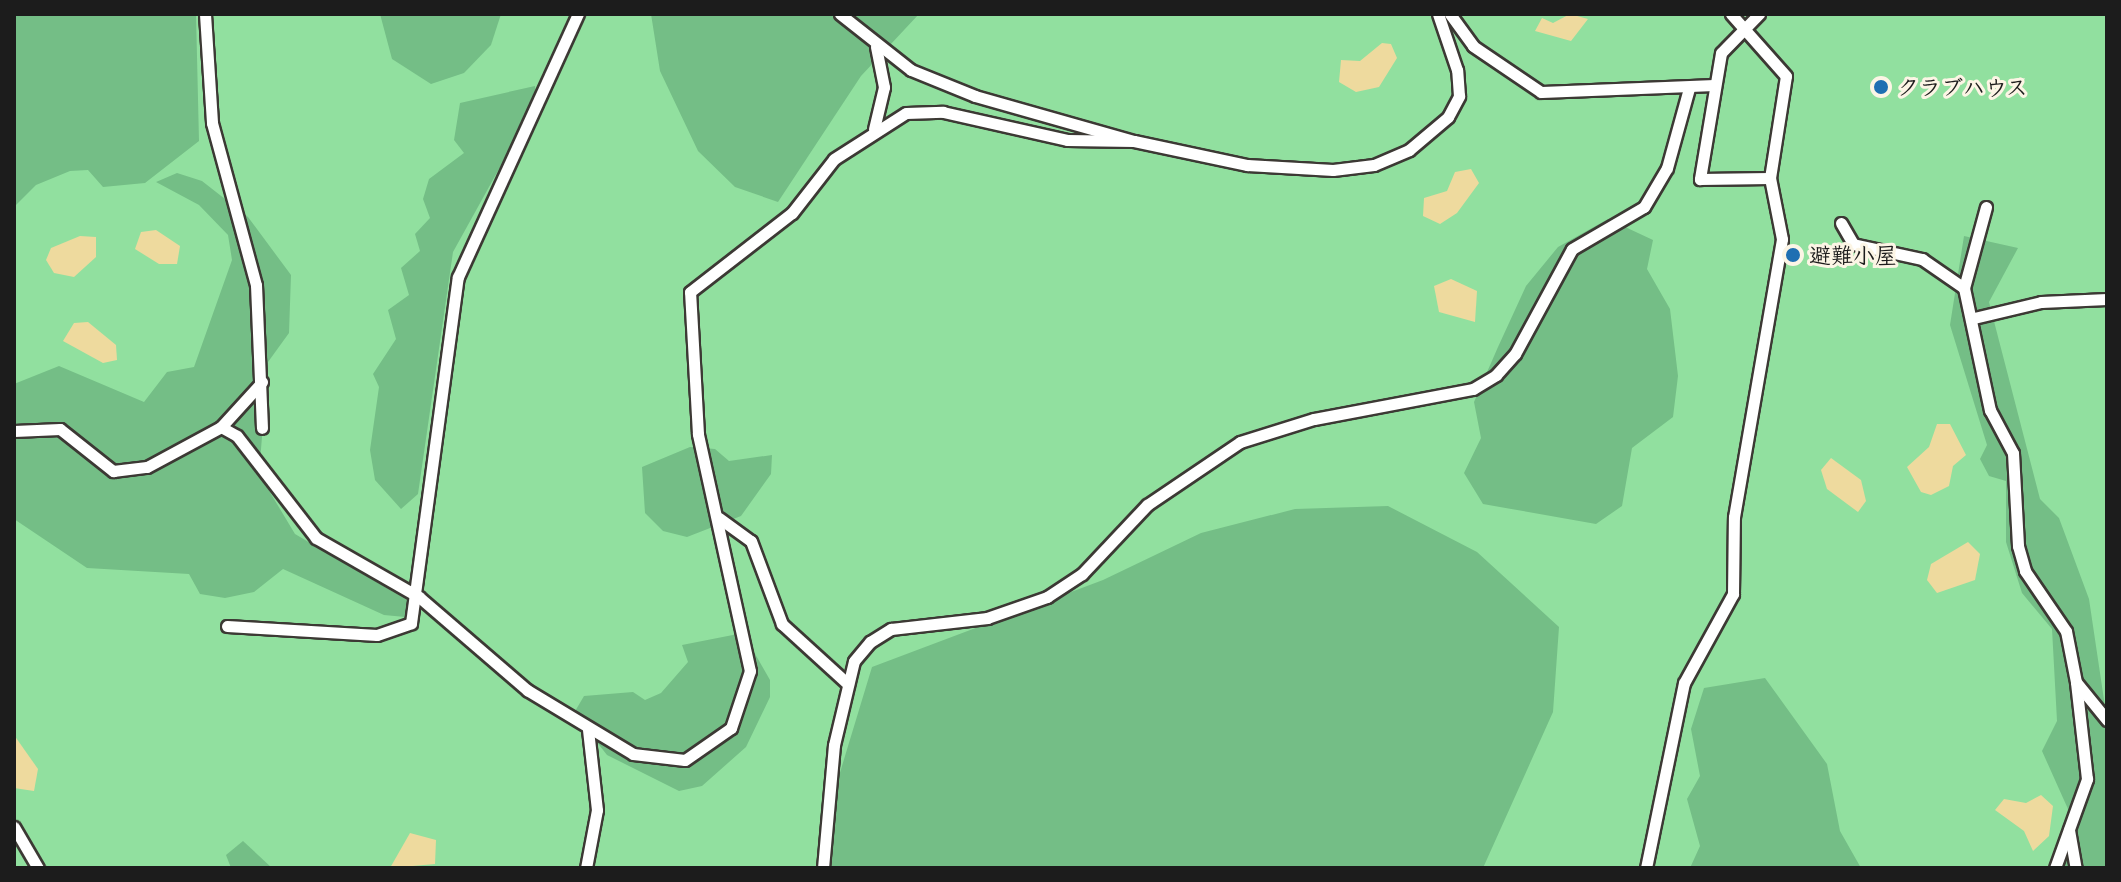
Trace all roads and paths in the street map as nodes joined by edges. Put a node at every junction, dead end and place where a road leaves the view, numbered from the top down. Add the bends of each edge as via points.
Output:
1 (205, 14) edge
2 (578, 14) edge
3 (840, 14) edge
4 (1438, 14) edge
5 (1450, 14) edge
6 (1731, 14) edge
7 (1759, 14) edge
8 (1743, 29) junction
9 (876, 47) junction
10 (1715, 85) junction
11 (1689, 88) junction
12 (874, 129) junction
13 (1134, 141) junction
14 (1770, 178) junction
15 (1986, 207) dead end
16 (1841, 223) dead end
17 (1964, 288) junction
18 (2107, 299) edge
19 (1974, 318) junction
20 (262, 382) junction
21 (221, 427) junction
22 (262, 428) dead end
23 (14, 431) edge
24 (719, 518) junction
25 (419, 597) junction
26 (227, 626) dead end
27 (2076, 682) junction
28 (848, 684) junction
29 (2107, 720) edge
30 (588, 730) junction
31 (2069, 826) junction
32 (14, 827) edge
33 (38, 868) edge
34 (586, 868) edge
35 (823, 868) edge
36 (1646, 868) edge
37 (2055, 868) edge
38 (2076, 868) edge

1 - 20 lane via 212,123 252,256
2 - 25 lane via 458,277
3 - 9 lane
4 - 13 lane via 1459,96 1433,134 1374,165 1283,168
5 - 11 lane via 1473,46 1541,92
6 - 8 lane
7 - 8 lane
8 - 10 lane via 1721,53
8 - 14 lane via 1786,76
9 - 12 lane via 884,87
9 - 13 lane via 975,96
10 - 11 lane
10 - 14 lane via 1700,179
11 - 28 lane via 1667,168 1644,207 1572,249 1515,354 1496,375 1473,389 1314,419 1240,442 1147,505 1082,574 1047,597 987,618 891,629 854,661
12 - 13 lane via 906,113 943,112 1067,140
12 - 24 lane via 834,159 792,213 690,292 698,434
14 - 36 lane via 1782,239 1734,517 1733,594 1684,683
15 - 17 lane
16 - 17 lane via 1853,244 1922,259
17 - 19 lane
18 - 19 lane via 2041,302
19 - 27 lane via 1990,410 2013,453 2021,559 2066,631
20 - 21 lane
20 - 22 lane
21 - 23 lane via 147,467 113,471 60,429
21 - 25 lane via 237,436 316,538
24 - 28 lane via 751,541 782,624
24 - 30 lane via 750,671 731,728 710,748 662,762
25 - 26 lane via 411,623 396,632
25 - 30 lane via 527,690
27 - 29 lane
27 - 31 lane via 2087,779
28 - 35 lane via 834,745
30 - 34 lane via 597,810
31 - 37 lane
31 - 38 lane
32 - 33 lane

